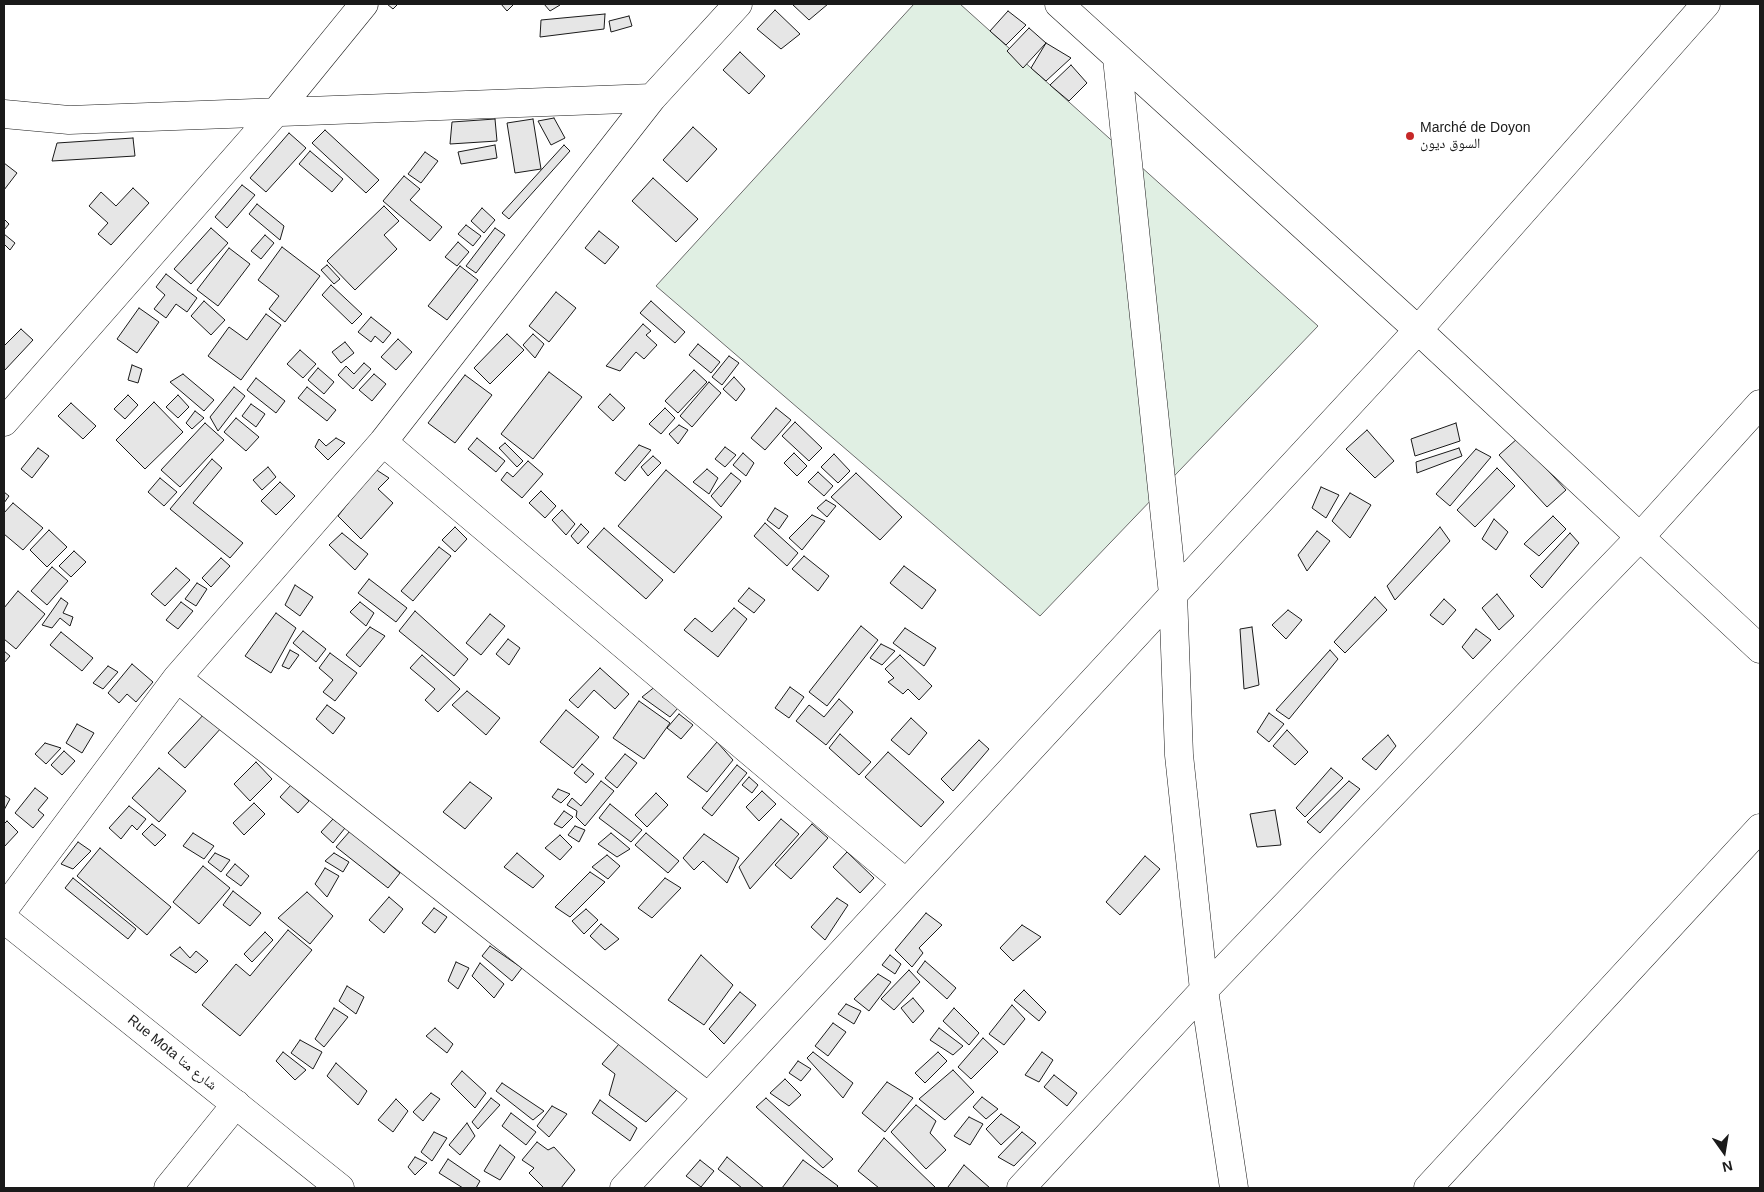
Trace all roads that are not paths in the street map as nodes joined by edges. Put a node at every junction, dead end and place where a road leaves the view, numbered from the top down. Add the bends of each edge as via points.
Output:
1 (364, 4) edge
2 (738, 4) edge
3 (1059, 4) edge
4 (1706, 4) edge
5 (1117, 58) junction
6 (652, 98) junction
7 (276, 112) junction
8 (4, 114) edge
9 (1418, 330) junction
10 (1760, 404) edge
11 (4, 422) edge
12 (383, 442) junction
13 (1640, 537) junction
14 (1174, 594) junction
15 (1760, 649) edge
16 (177, 678) junction
17 (1760, 828) edge
18 (906, 882) junction
19 (4, 909) edge
20 (4, 919) edge
21 (1204, 990) junction
22 (708, 1097) junction
23 (236, 1104) junction
24 (168, 1188) edge
25 (340, 1188) edge
26 (624, 1188) edge
27 (1021, 1188) edge
28 (1234, 1188) edge
29 (1428, 1188) edge

1 - 7 main road
2 - 6 main road
3 - 5 main road
4 - 9 main road
5 - 9 main road
5 - 14 main road
6 - 7 main road
6 - 12 main road
7 - 8 main road via 69,120
7 - 11 main road
9 - 13 main road
9 - 14 main road
10 - 13 main road
12 - 16 main road
12 - 18 main road
13 - 15 main road
13 - 21 main road
14 - 18 main road
14 - 21 main road via 1179,755
16 - 19 main road
16 - 22 main road
17 - 29 main road
18 - 22 main road
20 - 23 main road, Rue Mota شارع متا
21 - 27 main road
21 - 28 main road
22 - 26 main road
23 - 24 main road
23 - 25 main road, Rue Mota شارع متا

